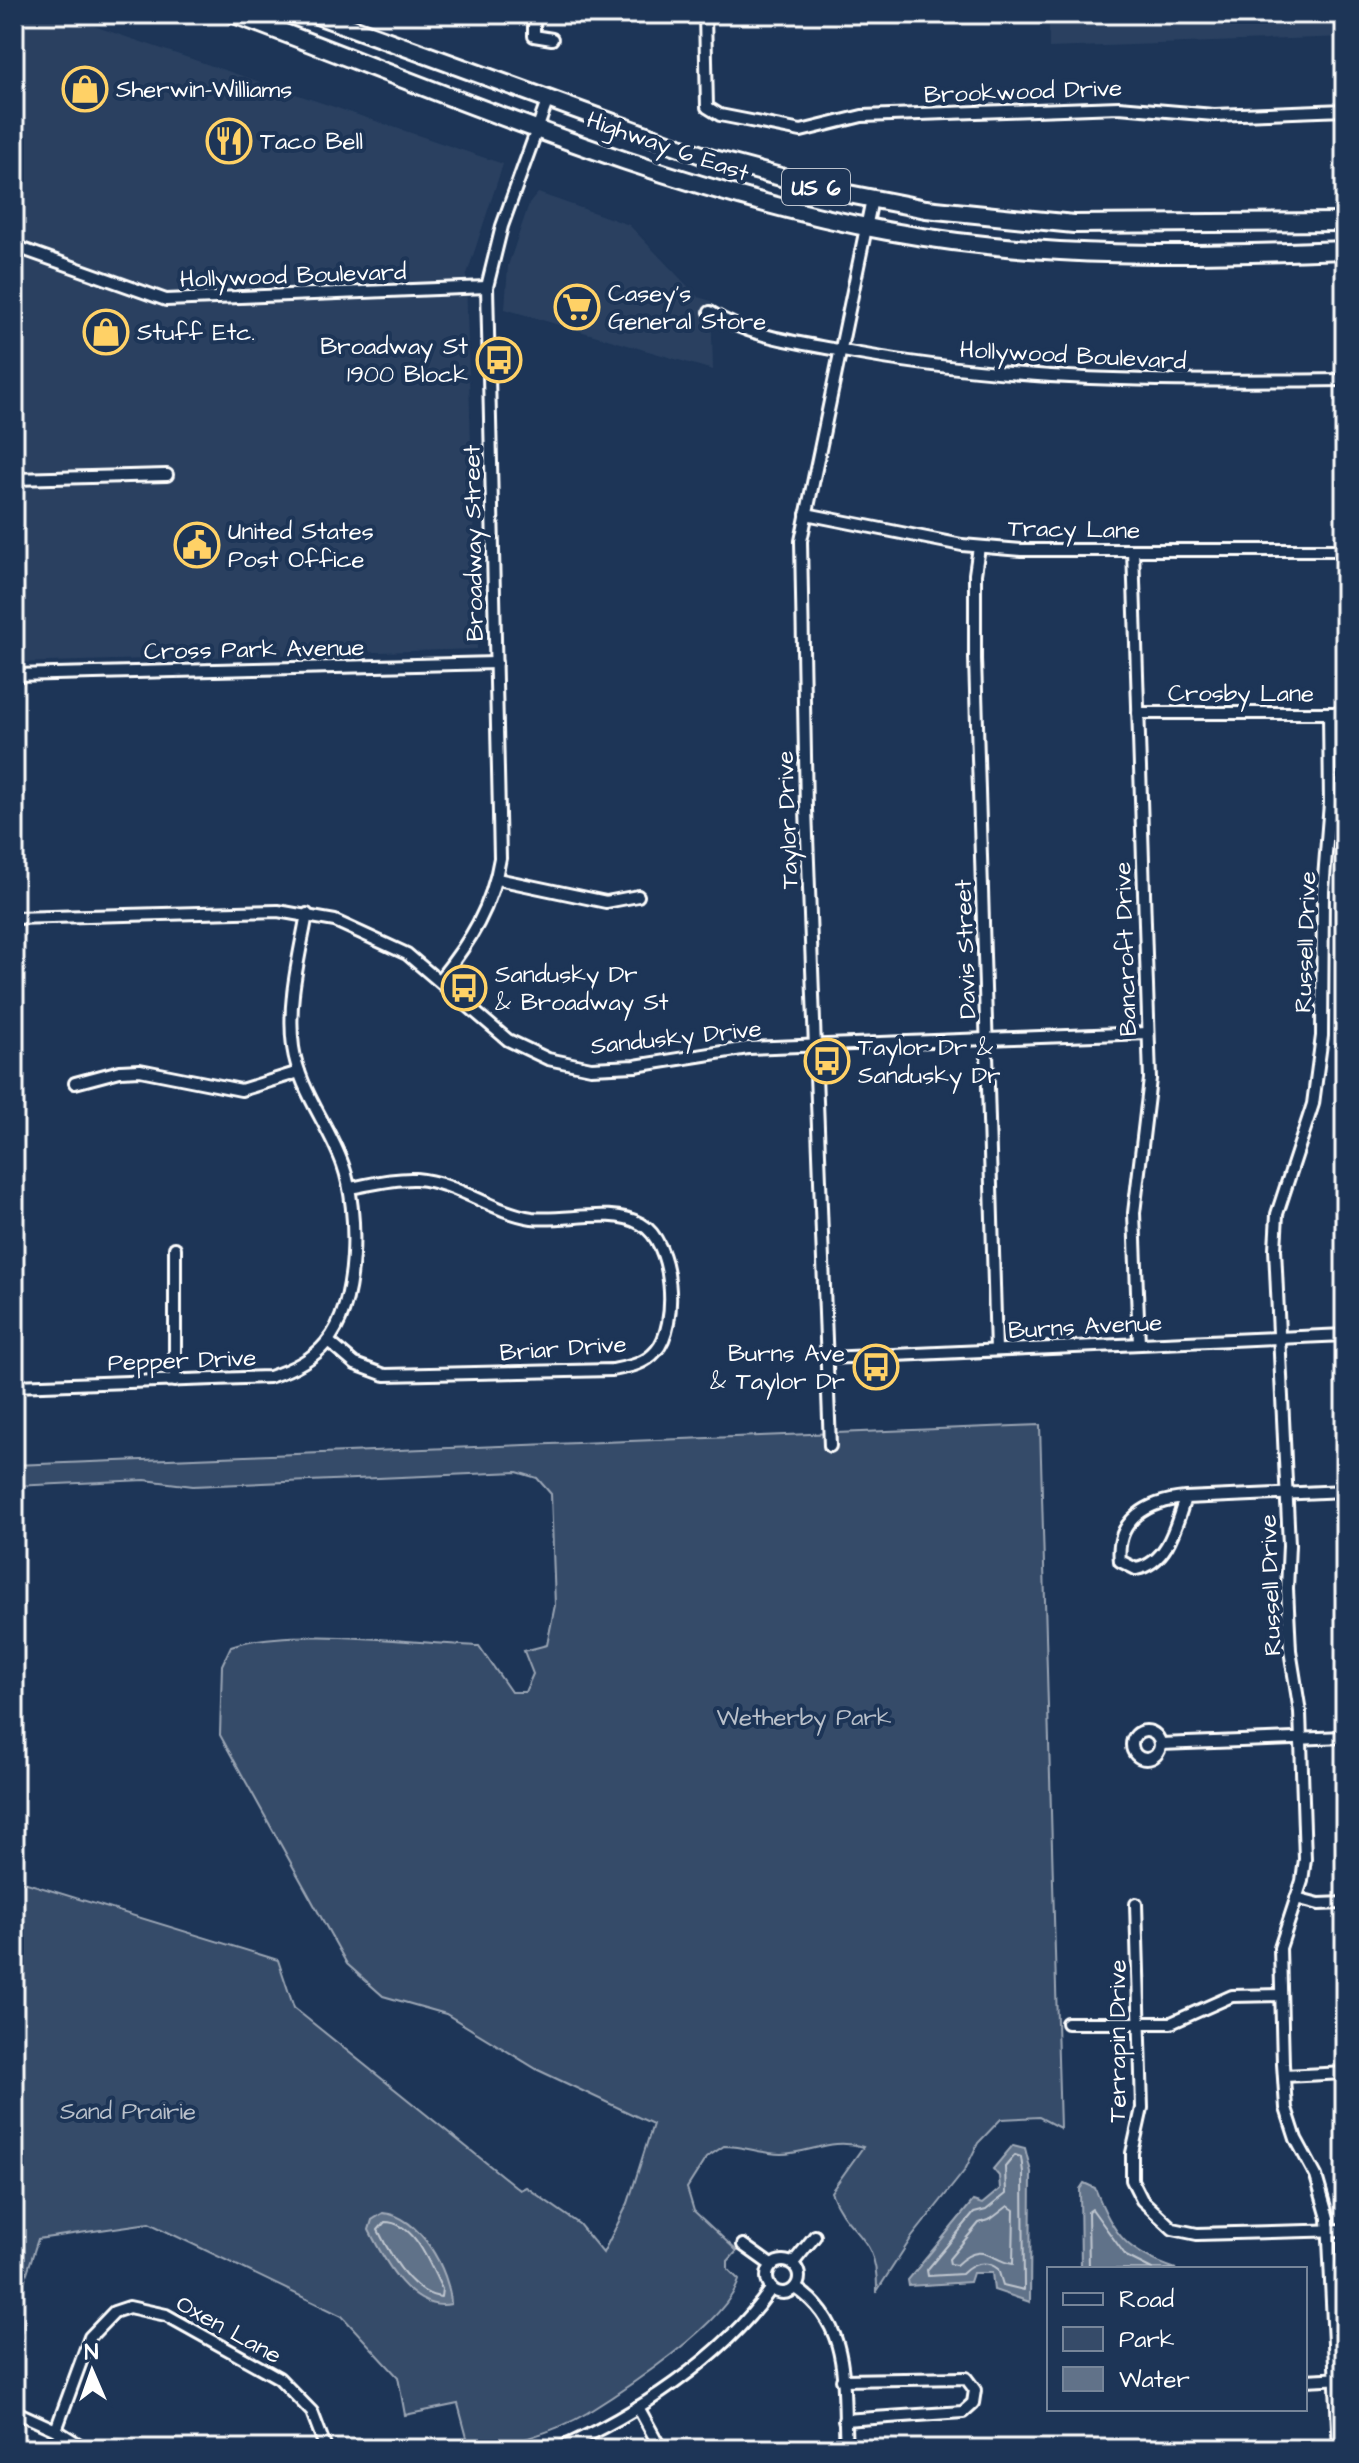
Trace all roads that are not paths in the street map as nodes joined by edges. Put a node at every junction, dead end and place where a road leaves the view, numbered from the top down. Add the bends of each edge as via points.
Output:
1 (234, 14) edge
2 (314, 14) edge
3 (534, 14) edge
4 (705, 14) edge
5 (552, 39) dead end
6 (548, 99) junction
7 (1345, 110) edge
8 (538, 127) junction
9 (872, 199) junction
10 (1345, 222) edge
11 (866, 226) junction
12 (14, 246) edge
13 (1345, 250) edge
14 (487, 287) junction
15 (710, 312) dead end
16 (839, 350) junction
17 (1345, 380) edge
18 (167, 475) dead end
19 (14, 479) edge
20 (806, 514) junction
21 (979, 547) junction
22 (1133, 550) junction
23 (1345, 550) edge
24 (496, 663) junction
25 (14, 675) edge
26 (1138, 713) junction
27 (1329, 713) junction
28 (1345, 713) edge
29 (497, 879) junction
30 (638, 896) dead end
31 (307, 914) junction
32 (14, 918) edge
33 (440, 979) junction
34 (1148, 1033) junction
35 (988, 1039) junction
36 (816, 1045) junction
37 (299, 1072) junction
38 (75, 1083) dead end
39 (350, 1188) junction
40 (175, 1248) dead end
41 (1345, 1335) edge
42 (1279, 1338) junction
43 (328, 1341) junction
44 (1139, 1344) junction
45 (996, 1350) junction
46 (827, 1358) junction
47 (175, 1381) junction
48 (14, 1386) edge
49 (830, 1446) dead end
50 (1345, 1491) edge
51 (1287, 1494) junction
52 (1185, 1498) junction
53 (1345, 1737) edge
54 (1302, 1739) junction
55 (1160, 1744) dead end
56 (1296, 1898) junction
57 (1345, 1903) edge
58 (1136, 1904) dead end
59 (1281, 1995) junction
60 (1067, 2023) dead end
61 (1141, 2025) junction
62 (1345, 2073) edge
63 (1284, 2076) junction
64 (1329, 2230) junction
65 (1345, 2230) edge
66 (815, 2236) dead end
67 (743, 2245) dead end
68 (793, 2263) junction
69 (771, 2265) junction
70 (796, 2288) junction
71 (771, 2289) junction
72 (1340, 2378) edge
73 (842, 2380) junction
74 (1307, 2380) edge
75 (638, 2407) junction
76 (14, 2411) edge
77 (844, 2420) junction
78 (56, 2430) junction
79 (86, 2449) edge
80 (326, 2449) edge
81 (558, 2449) edge
82 (661, 2449) edge
83 (846, 2449) edge
84 (1339, 2449) edge

1 - 8 main road, Highway 6 East / US 6
2 - 6 main road, Highway 6 East / US 6
3 - 5 street via 534,36
4 - 7 street, Brookwood Drive via 707,107 720,115 801,131 862,116 1119,107 1214,115
6 - 8 street, Broadway Street
6 - 9 main road, Highway 6 East / US 6 via 710,158
8 - 11 main road, Highway 6 East / US 6 via 722,192
8 - 14 street, Broadway Street via 502,226
9 - 10 main road, Highway 6 East / US 6 via 1074,224
9 - 11 street, Taylor Drive
11 - 13 main road, Highway 6 East / US 6 via 969,244 1074,253
11 - 16 street, Taylor Drive
12 - 14 street, Hollywood Boulevard via 166,300
14 - 24 street, Broadway Street
15 - 16 street, Hollywood Boulevard via 743,328
16 - 17 street, Hollywood Boulevard via 1043,379
16 - 20 street, Taylor Drive
18 - 19 street
20 - 21 street, Tracy Lane
20 - 36 street, Taylor Drive via 801,541 803,674
21 - 22 street, Tracy Lane
21 - 35 street, Davis Street via 974,630
22 - 23 street, Tracy Lane
22 - 26 street, Bancroft Drive
24 - 25 street, Cross Park Avenue
24 - 29 street, Broadway Street via 501,837
26 - 27 street, Crosby Lane
26 - 34 street, Bancroft Drive
27 - 28 street, Crosby Lane
27 - 42 street, Russell Drive via 1322,1036 1313,1104 1277,1214
29 - 30 street via 606,902
29 - 33 street, Broadway Street via 478,928
31 - 32 street, Sandusky Drive
31 - 33 street, Sandusky Drive via 385,941
31 - 37 street, Pepper Drive via 292,998
33 - 36 street, Sandusky Drive via 508,1040 567,1065 614,1069 716,1050
34 - 35 street, Sandusky Drive
34 - 44 street, Bancroft Drive via 1149,1094 1134,1234
35 - 36 street, Sandusky Drive
35 - 45 street, Davis Street
36 - 46 street, Taylor Drive
37 - 38 street via 241,1090 140,1070
37 - 39 street, Pepper Drive
39 - 43 street, Pepper Drive via 350,1278 345,1306
39 - 43 street, Briar Drive via 419,1179 530,1217 635,1221 654,1233 666,1259 666,1335 647,1359 628,1367 404,1376 362,1367
40 - 47 street
41 - 42 street, Burns Avenue
42 - 44 street, Burns Avenue
42 - 51 street, Russell Drive
43 - 47 street, Pepper Drive via 302,1362 269,1377
44 - 45 street, Burns Avenue
45 - 46 street, Burns Avenue
46 - 49 street, Taylor Drive
47 - 48 street, Pepper Drive
50 - 51 street
51 - 52 street
51 - 54 street, Russell Drive via 1290,1650
52 - 52 street via 1175,1531 1155,1562 1136,1569 1120,1561 1121,1539 1143,1507
53 - 54 street
54 - 55 street
54 - 56 street, Russell Drive via 1305,1859
56 - 57 street
56 - 59 street, Russell Drive via 1280,1948
58 - 61 street, Terrapin Drive
59 - 61 street via 1232,1996 1188,2018
59 - 63 street, Russell Drive
60 - 61 street
61 - 64 street, Terrapin Drive via 1142,2108 1132,2180 1157,2217 1173,2229 1197,2234
62 - 63 street
63 - 64 street, Russell Drive via 1286,2108 1323,2195
64 - 65 street, Terrapin Drive
64 - 72 street, Russell Drive
66 - 68 street
67 - 69 street
68 - 69 street
68 - 70 street via 799,2279
69 - 71 street via 766,2281
70 - 71 street via 788,2293
70 - 73 street via 820,2305 840,2341
71 - 75 street via 749,2317 674,2383
72 - 74 street
72 - 84 street, Russell Drive
73 - 77 street
73 - 77 street via 966,2378 975,2390 973,2403 963,2412
75 - 81 street
75 - 82 street
76 - 78 street
77 - 83 street
78 - 79 street
78 - 80 street, Oxen Lane via 90,2337 106,2318 129,2307 166,2315 279,2378 312,2412

